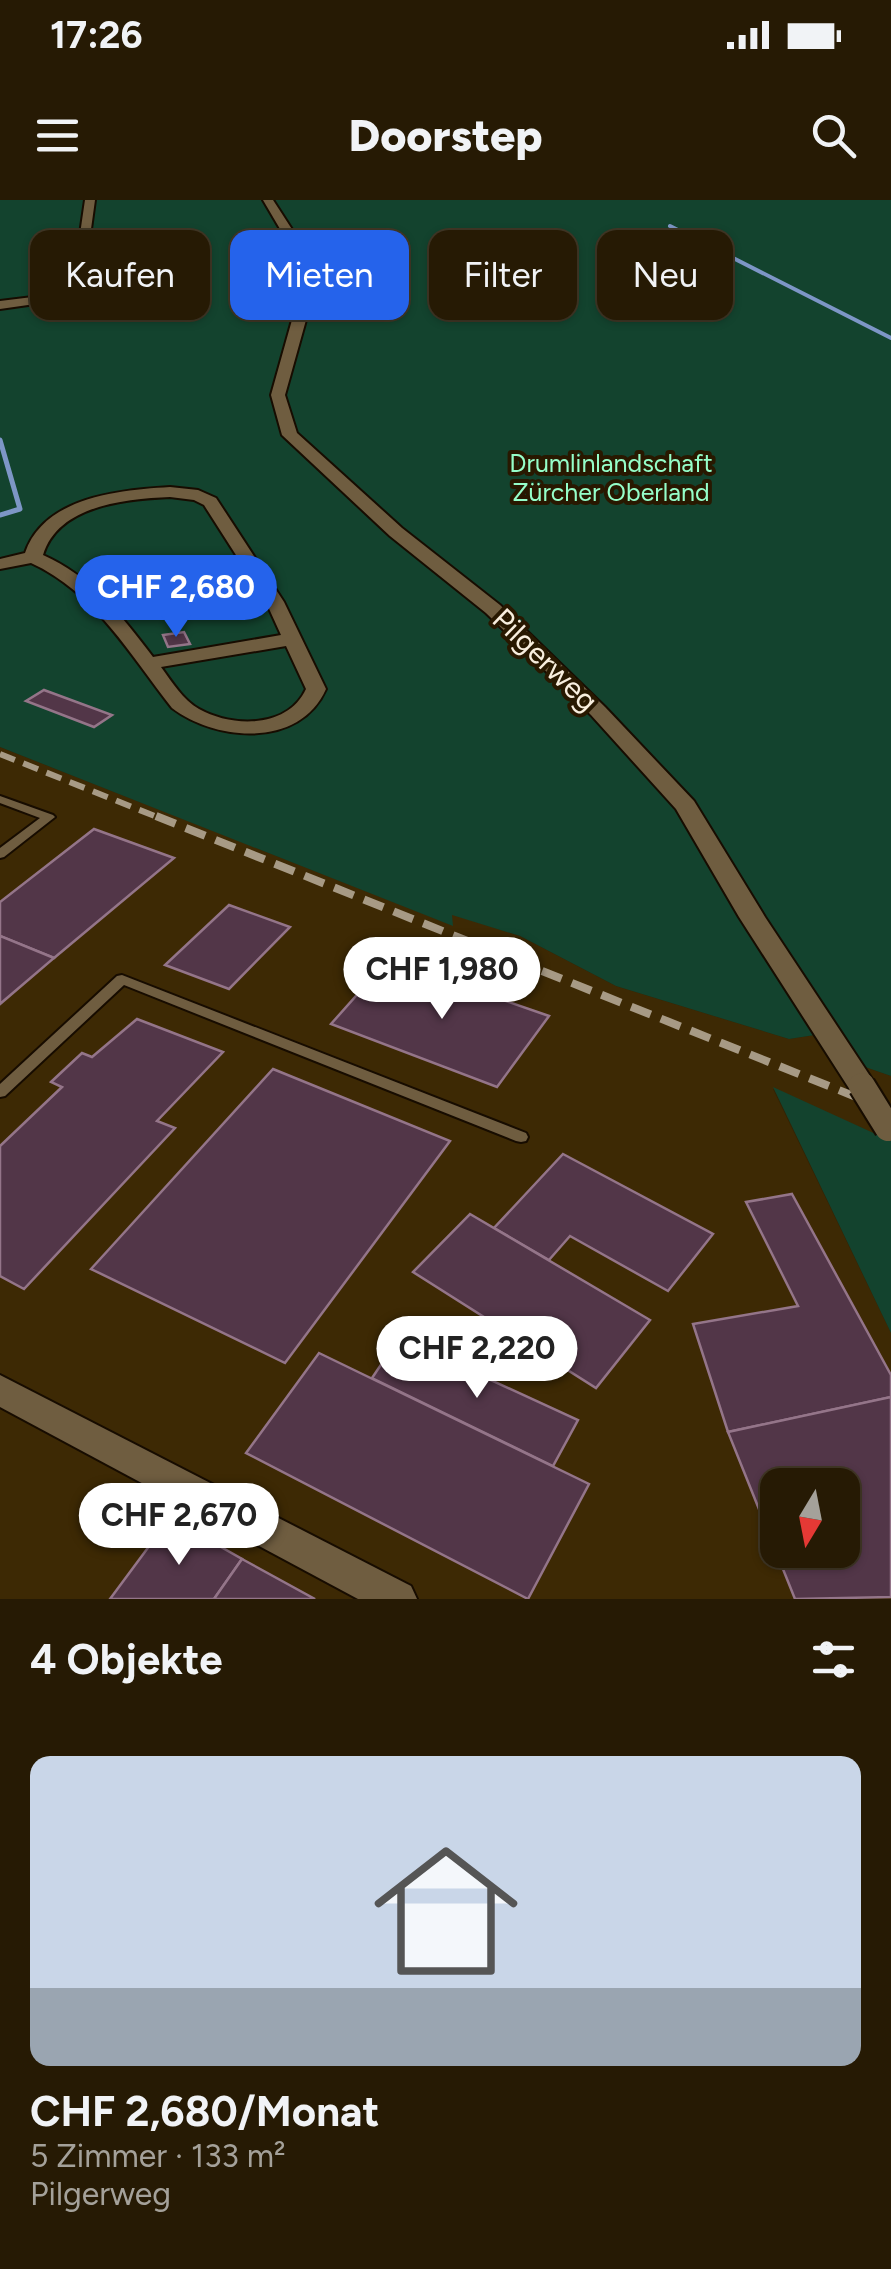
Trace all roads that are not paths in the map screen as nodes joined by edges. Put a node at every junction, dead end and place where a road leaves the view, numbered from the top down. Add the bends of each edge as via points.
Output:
1 (90, 200) edge
2 (268, 200) edge
3 (0, 305) edge
4 (33, 557) junction
5 (0, 564) edge
6 (293, 639) junction
7 (146, 664) junction
8 (0, 799) edge
9 (0, 854) edge
10 (0, 1092) edge
11 (890, 1130) edge
12 (522, 1137) dead end
13 (0, 1390) edge
14 (397, 1599) edge

1 - 3 street via 79,284 52,298
2 - 11 street, Pilgerweg, bridge via 289,234 298,268 298,320 278,395 290,434 396,532 493,609 686,806
4 - 5 street
4 - 6 street via 44,528 84,508 149,493 198,496 214,507
4 - 7 street via 78,580
6 - 7 street
6 - 7 street via 314,681 314,697 300,713 272,724 222,726 195,718
8 - 9 lane via 49,817
10 - 12 lane via 122,980
13 - 14 street

